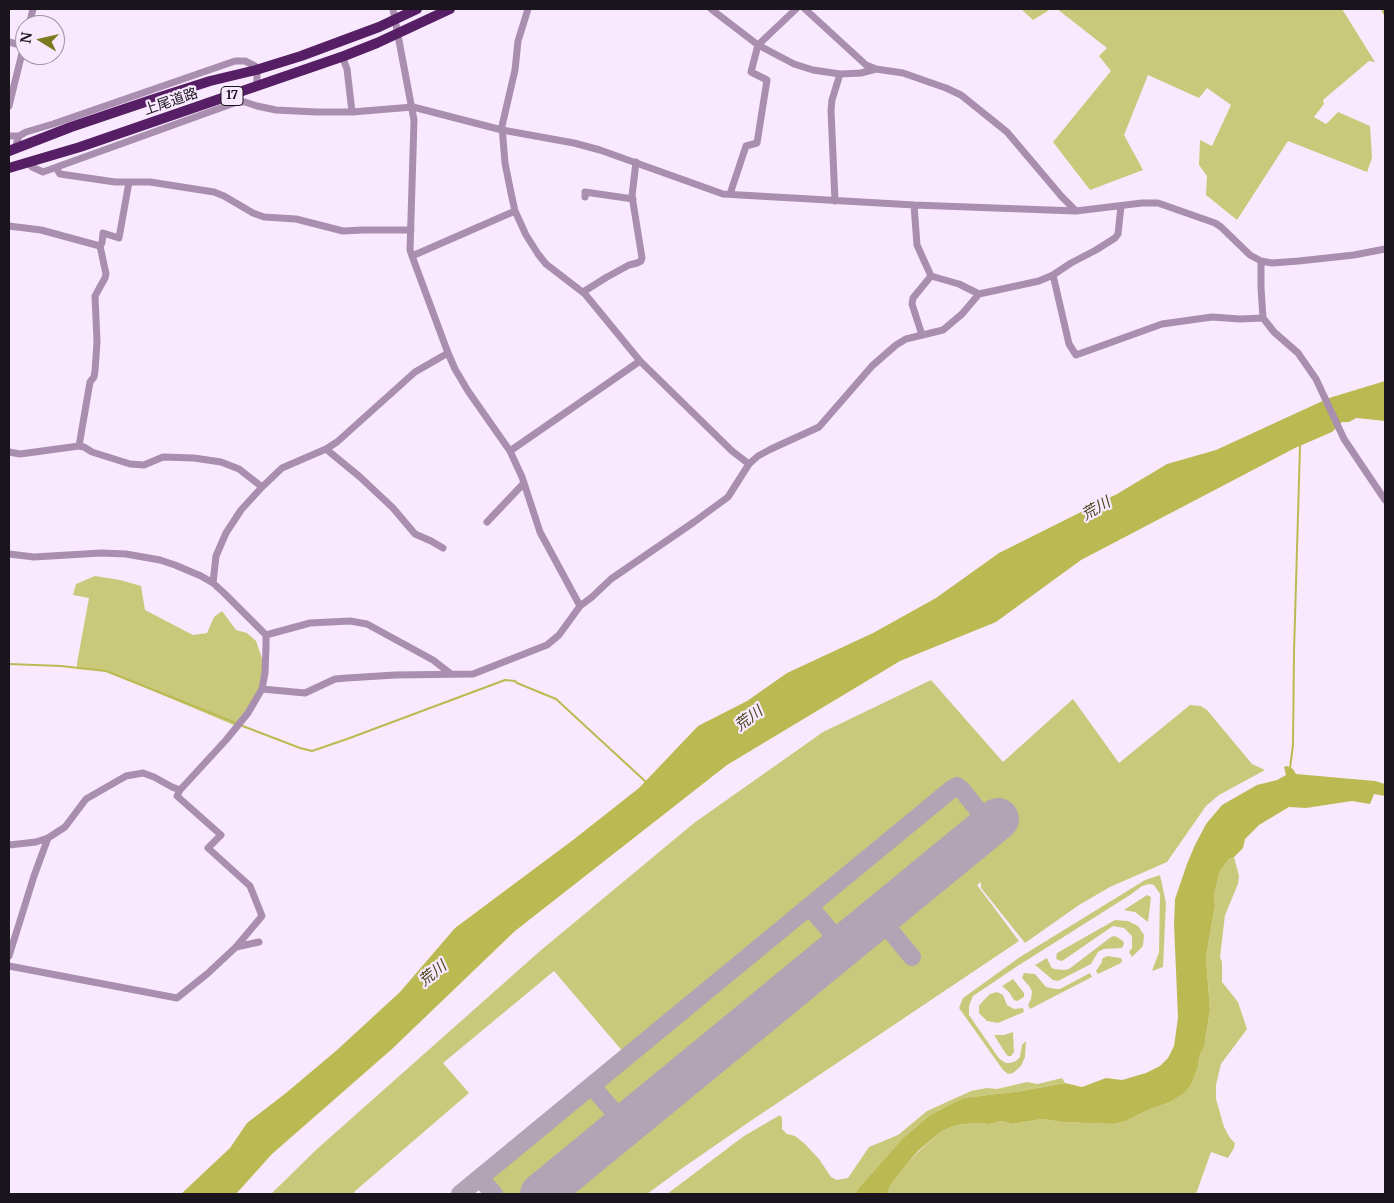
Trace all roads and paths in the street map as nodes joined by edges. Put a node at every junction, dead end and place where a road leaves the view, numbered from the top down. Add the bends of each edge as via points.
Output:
1 (393, 9) edge
2 (417, 9) edge
3 (450, 9) edge
4 (528, 9) edge
5 (711, 9) edge
6 (796, 9) edge
7 (805, 9) edge
8 (395, 20) junction
9 (397, 34) junction
10 (758, 45) junction
11 (344, 61) dead end
12 (19, 65) edge
13 (876, 69) junction
14 (257, 70) junction
15 (840, 74) junction
16 (254, 88) junction
17 (9, 106) edge
18 (413, 107) junction
19 (352, 112) junction
20 (502, 130) junction
21 (9, 136) edge
22 (18, 136) junction
23 (12, 150) edge
24 (28, 162) junction
25 (636, 162) junction
26 (9, 168) edge
27 (56, 168) junction
28 (129, 182) junction
29 (730, 194) junction
30 (584, 197) dead end
31 (633, 199) junction
32 (834, 201) junction
33 (914, 205) junction
34 (1121, 206) junction
35 (515, 211) junction
36 (1076, 212) junction
37 (9, 226) edge
38 (411, 230) junction
39 (100, 246) junction
40 (1385, 249) edge
41 (412, 256) junction
42 (1260, 261) junction
43 (1053, 275) junction
44 (932, 276) junction
45 (583, 292) junction
46 (979, 294) junction
47 (1263, 318) junction
48 (922, 335) junction
49 (448, 353) junction
50 (640, 361) junction
51 (79, 446) junction
52 (326, 449) junction
53 (510, 451) junction
54 (9, 452) edge
55 (749, 464) junction
56 (524, 483) junction
57 (262, 487) junction
58 (1385, 500) edge
59 (488, 522) dead end
60 (443, 548) dead end
61 (9, 554) edge
62 (213, 583) junction
63 (580, 606) junction
64 (266, 635) junction
65 (452, 674) junction
66 (262, 689) junction
67 (180, 790) junction
68 (48, 838) junction
69 (9, 845) edge
70 (259, 942) dead end
71 (236, 947) junction
72 (9, 956) edge
73 (9, 966) edge

1 - 8 street
2 - 8 highway, 上尾道路 / 17
3 - 9 highway, 上尾道路 / 17
4 - 20 street via 518,41 516,70
5 - 10 street
6 - 10 street
7 - 13 street via 866,65
8 - 9 street
8 - 14 highway, 上尾道路 / 17
9 - 16 highway, 上尾道路 / 17
9 - 18 street
10 - 15 street via 794,64
10 - 29 street via 751,72 767,80 757,143 746,146
11 - 19 street
12 - 17 street
13 - 15 street
13 - 36 street via 903,73 961,95 1007,132
14 - 16 street
14 - 22 street via 255,66 235,60
14 - 23 highway, 上尾道路 / 17 via 135,105
15 - 32 street via 831,110
16 - 24 highway, 上尾道路 / 17
18 - 19 street
18 - 20 street
18 - 38 street
19 - 27 street via 276,110 238,102
20 - 25 street via 574,143
20 - 35 street
21 - 22 street
22 - 23 street
24 - 26 highway, 上尾道路 / 17
24 - 27 street via 42,172
25 - 29 street
25 - 31 street
27 - 28 street via 60,174
28 - 38 street via 214,192 264,217 296,218 343,231
28 - 39 street via 119,238 103,233
29 - 32 street
30 - 31 street via 586,192
31 - 45 street via 641,261
32 - 33 street
33 - 36 street
33 - 44 street via 917,245
34 - 36 street
34 - 42 street via 1158,203 1215,223
34 - 43 street via 1115,238
35 - 41 street
35 - 45 street via 526,235 546,264
37 - 39 street via 41,230
38 - 41 street
39 - 51 street via 106,274 95,296 95,371 90,382
40 - 42 street via 1299,261
41 - 49 street
42 - 47 street
43 - 46 street
43 - 47 street via 1069,344 1076,356 1162,324 1212,317
44 - 46 street
44 - 48 street via 913,298
45 - 50 street
46 - 48 street via 942,330
47 - 58 street via 1298,353 1316,379 1344,439
48 - 55 street via 906,339 878,361 819,426 758,456
49 - 52 street via 415,372
49 - 53 street via 468,391
50 - 53 street
50 - 55 street
51 - 54 street via 20,454
51 - 57 street via 130,464 144,465 163,457 221,462 239,470
52 - 57 street via 282,468
52 - 60 street via 360,477 415,534
53 - 56 street
55 - 63 street via 728,496 611,579
56 - 59 street
56 - 63 street via 540,532
57 - 62 street via 226,533 216,556
61 - 62 street via 34,558 126,554 160,560
62 - 64 street
63 - 65 street via 559,635 547,645 473,674
64 - 65 street via 310,623 350,621 367,624
64 - 66 street
65 - 66 street via 335,679 305,693
66 - 67 street via 248,713
67 - 68 street via 143,773 126,776 86,800 65,827
67 - 71 street via 177,796 221,835 208,848 250,886 260,908 262,916
68 - 69 street
68 - 72 street
70 - 71 street
71 - 73 street via 177,998

